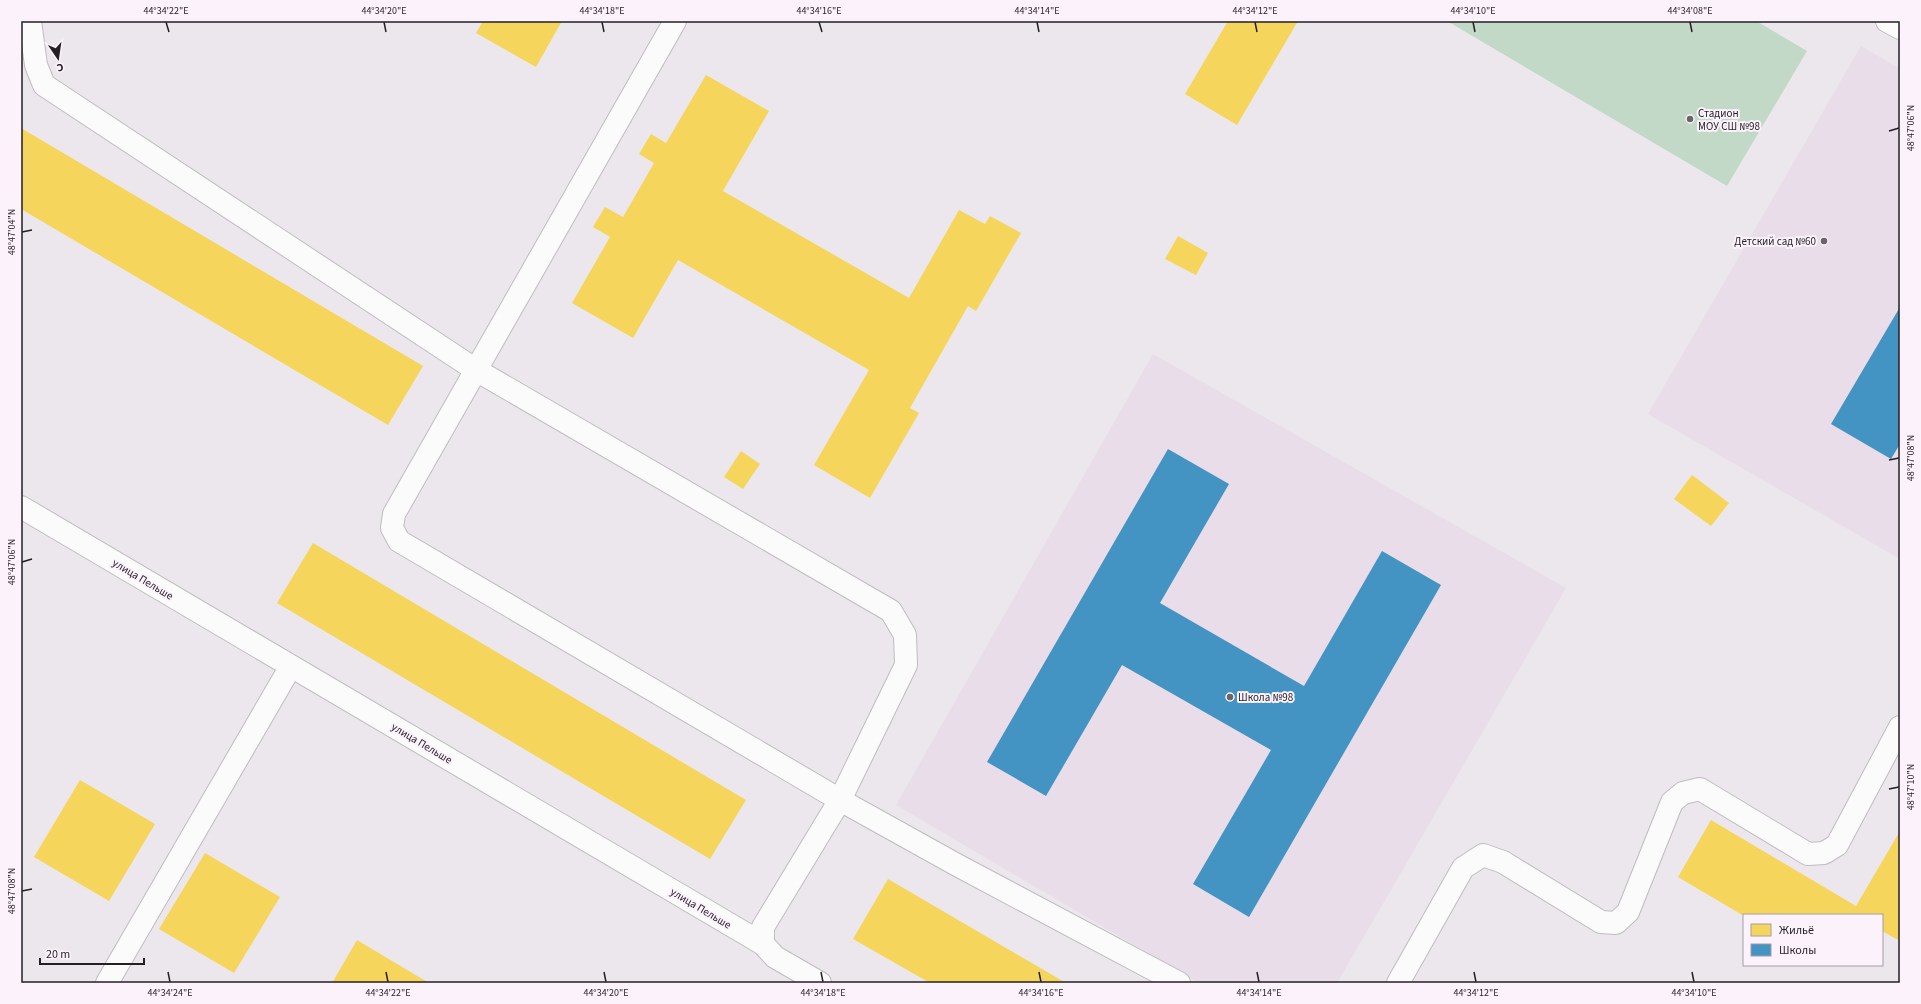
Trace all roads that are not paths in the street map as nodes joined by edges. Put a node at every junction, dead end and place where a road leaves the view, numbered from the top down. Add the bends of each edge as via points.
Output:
1 (30, 21) edge
2 (675, 21) edge
3 (1887, 21) edge
4 (1900, 28) edge
5 (476, 370) junction
6 (21, 507) edge
7 (291, 666) junction
8 (1900, 727) edge
9 (840, 800) junction
10 (763, 944) junction
11 (816, 982) edge
12 (107, 983) edge
13 (1179, 983) edge
14 (1398, 983) edge

1 - 5 street via 36,65 44,85
2 - 5 street
3 - 4 street
5 - 9 street via 891,611 905,635 906,665
5 - 9 street via 394,514 392,528 399,540
6 - 7 street, улица Пельше
7 - 10 street, улица Пельше
7 - 12 street
8 - 14 street via 1837,845 1824,853 1808,854 1700,789 1683,792 1672,802 1628,912 1616,923 1601,922 1503,862 1482,855 1463,868
9 - 10 street via 764,927
9 - 13 street
10 - 11 street, улица Пельше via 775,956

